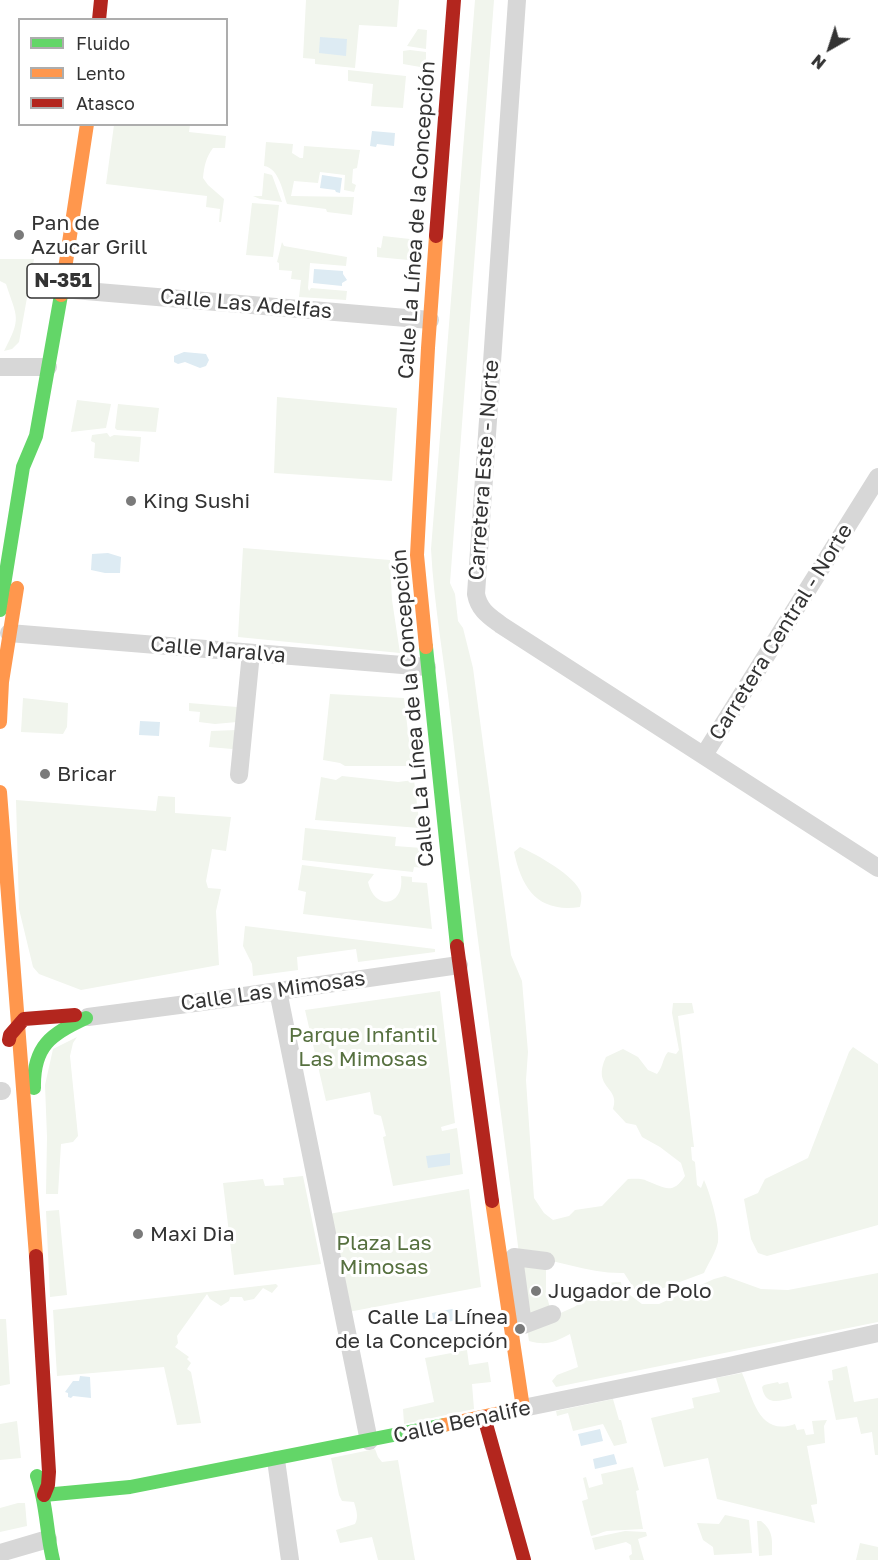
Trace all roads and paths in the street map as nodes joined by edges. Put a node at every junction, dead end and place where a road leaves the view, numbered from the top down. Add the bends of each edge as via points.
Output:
1 (101, 0) edge
2 (454, 0) edge
3 (517, 0) edge
4 (99, 18) edge
5 (87, 126) edge
6 (62, 289) junction
7 (430, 320) junction
8 (0, 367) edge
9 (48, 367) junction
10 (36, 436) junction
11 (878, 477) edge
12 (0, 610) edge
13 (9, 633) junction
14 (251, 653) junction
15 (427, 667) junction
16 (0, 722) edge
17 (704, 755) junction
18 (239, 775) dead end
19 (0, 792) edge
20 (878, 868) edge
21 (9, 913) junction
22 (0, 927) edge
23 (459, 965) junction
24 (27, 987) dead end
25 (278, 992) junction
26 (40, 1002) dead end
27 (79, 1018) junction
28 (17, 1025) junction
29 (29, 1160) junction
30 (546, 1261) dead end
31 (24, 1306) dead end
32 (552, 1314) dead end
33 (878, 1333) edge
34 (523, 1408) junction
35 (484, 1418) junction
36 (33, 1441) dead end
37 (369, 1441) junction
38 (276, 1460) junction
39 (44, 1495) junction
40 (48, 1539) junction
41 (0, 1553) edge
42 (53, 1560) edge
43 (290, 1560) edge
44 (524, 1560) edge

1 - 4 main road
2 - 7 main road, Calle La Línea de la Concepción
3 - 17 street, Carretera Este - Norte via 478,604 501,625
5 - 6 main road, N-351
6 - 7 street, Calle Las Adelfas
6 - 9 main road, N-351
7 - 15 main road, Calle La Línea de la Concepción via 417,555
8 - 9 street
9 - 10 main road, N-351
10 - 12 main road, N-351 via 23,467
10 - 13 main road, N-351 via 38,460
11 - 17 street, Carretera Central - Norte
13 - 14 street, Calle Maralva
13 - 16 main road, N-351
14 - 15 street, Calle Maralva
14 - 18 street
15 - 23 main road, Calle La Línea de la Concepción
17 - 20 street, Carretera Este - Norte
19 - 21 main road
21 - 24 main road
21 - 28 main road
22 - 28 main road via 7,1015
23 - 25 street, Calle Las Mimosas
23 - 34 main road, Calle La Línea de la Concepción
25 - 27 street, Calle Las Mimosas
25 - 37 street
26 - 27 main road via 48,1009
27 - 28 main road via 30,1028
27 - 29 main road via 50,1037 35,1059 35,1136
28 - 29 main road
28 - 31 main road via 9,1042 28,1288
29 - 39 main road via 49,1472
30 - 32 street via 514,1257 523,1325
33 - 34 street, Calle Benalife
34 - 35 main road, Calle Benalife
35 - 37 main road, Calle Benalife
35 - 44 main road
36 - 39 main road
37 - 38 main road, Calle Benalife
38 - 39 main road, Calle Benalife via 130,1487
38 - 43 street
39 - 40 main road
40 - 41 street
40 - 42 main road

